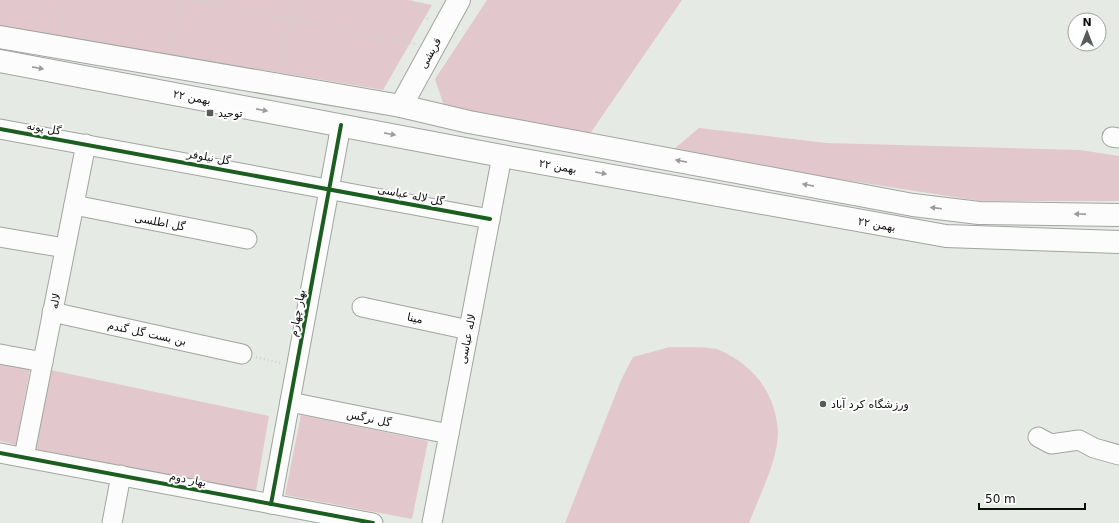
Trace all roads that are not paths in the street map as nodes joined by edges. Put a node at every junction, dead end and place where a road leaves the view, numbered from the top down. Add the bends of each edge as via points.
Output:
1 (459, 0) edge
2 (0, 37) edge
3 (0, 61) edge
4 (401, 106) junction
5 (341, 125) junction
6 (0, 129) edge
7 (86, 144) junction
8 (502, 156) junction
9 (329, 188) junction
10 (74, 205) junction
11 (965, 211) junction
12 (1119, 215) edge
13 (490, 219) junction
14 (0, 237) edge
15 (961, 237) junction
16 (247, 239) dead end
17 (1119, 242) edge
18 (65, 248) junction
19 (362, 307) dead end
20 (52, 312) junction
21 (469, 330) junction
22 (0, 354) edge
23 (242, 354) road end
24 (43, 362) junction
25 (290, 402) junction
26 (449, 434) junction
27 (1038, 436) dead end
28 (0, 453) edge
29 (1119, 455) edge
30 (24, 457) junction
31 (122, 475) junction
32 (271, 504) junction
33 (112, 523) edge
34 (373, 523) edge
35 (432, 523) edge

1 - 4 main road, قریشی via 420,45
2 - 4 main road
3 -> 5 main road, ۲۲ بهمن
11 -> 4 main road via 882,199 469,122
5 -> 8 main road, ۲۲ بهمن
5 - 9 street, بهار چهارم
6 - 7 street, گل پونه
7 - 9 street, گل نیلوفر
7 - 10 street, لاله
8 - 13 street, لاله عباسی
8 -> 15 main road, ۲۲ بهمن
9 - 13 street, گل لاله عباسی
9 - 25 street, بهار چهارم
10 - 16 street, گل اطلسی
10 - 18 street, لاله
12 -> 11 main road
11 - 15 main road
13 - 21 street, لاله عباسی
14 - 18 street
15 - 17 main road, ۲۲ بهمن
18 - 20 street, لاله
19 - 21 street, مینا
20 - 23 street, بن بست گل گندم
20 - 24 street, لاله
21 - 26 street, لاله عباسی
22 - 24 street
24 - 30 street, لاله
25 - 26 street, گل نرگس
25 - 32 street, بهار چهارم
26 - 35 street, لاله عباسی
27 - 29 street via 1051,444 1079,440 1094,448
28 - 30 street, بهار دوم
30 - 31 street, بهار دوم
31 - 32 street, بهار دوم
31 - 33 street
32 - 34 street, بهار دوم

